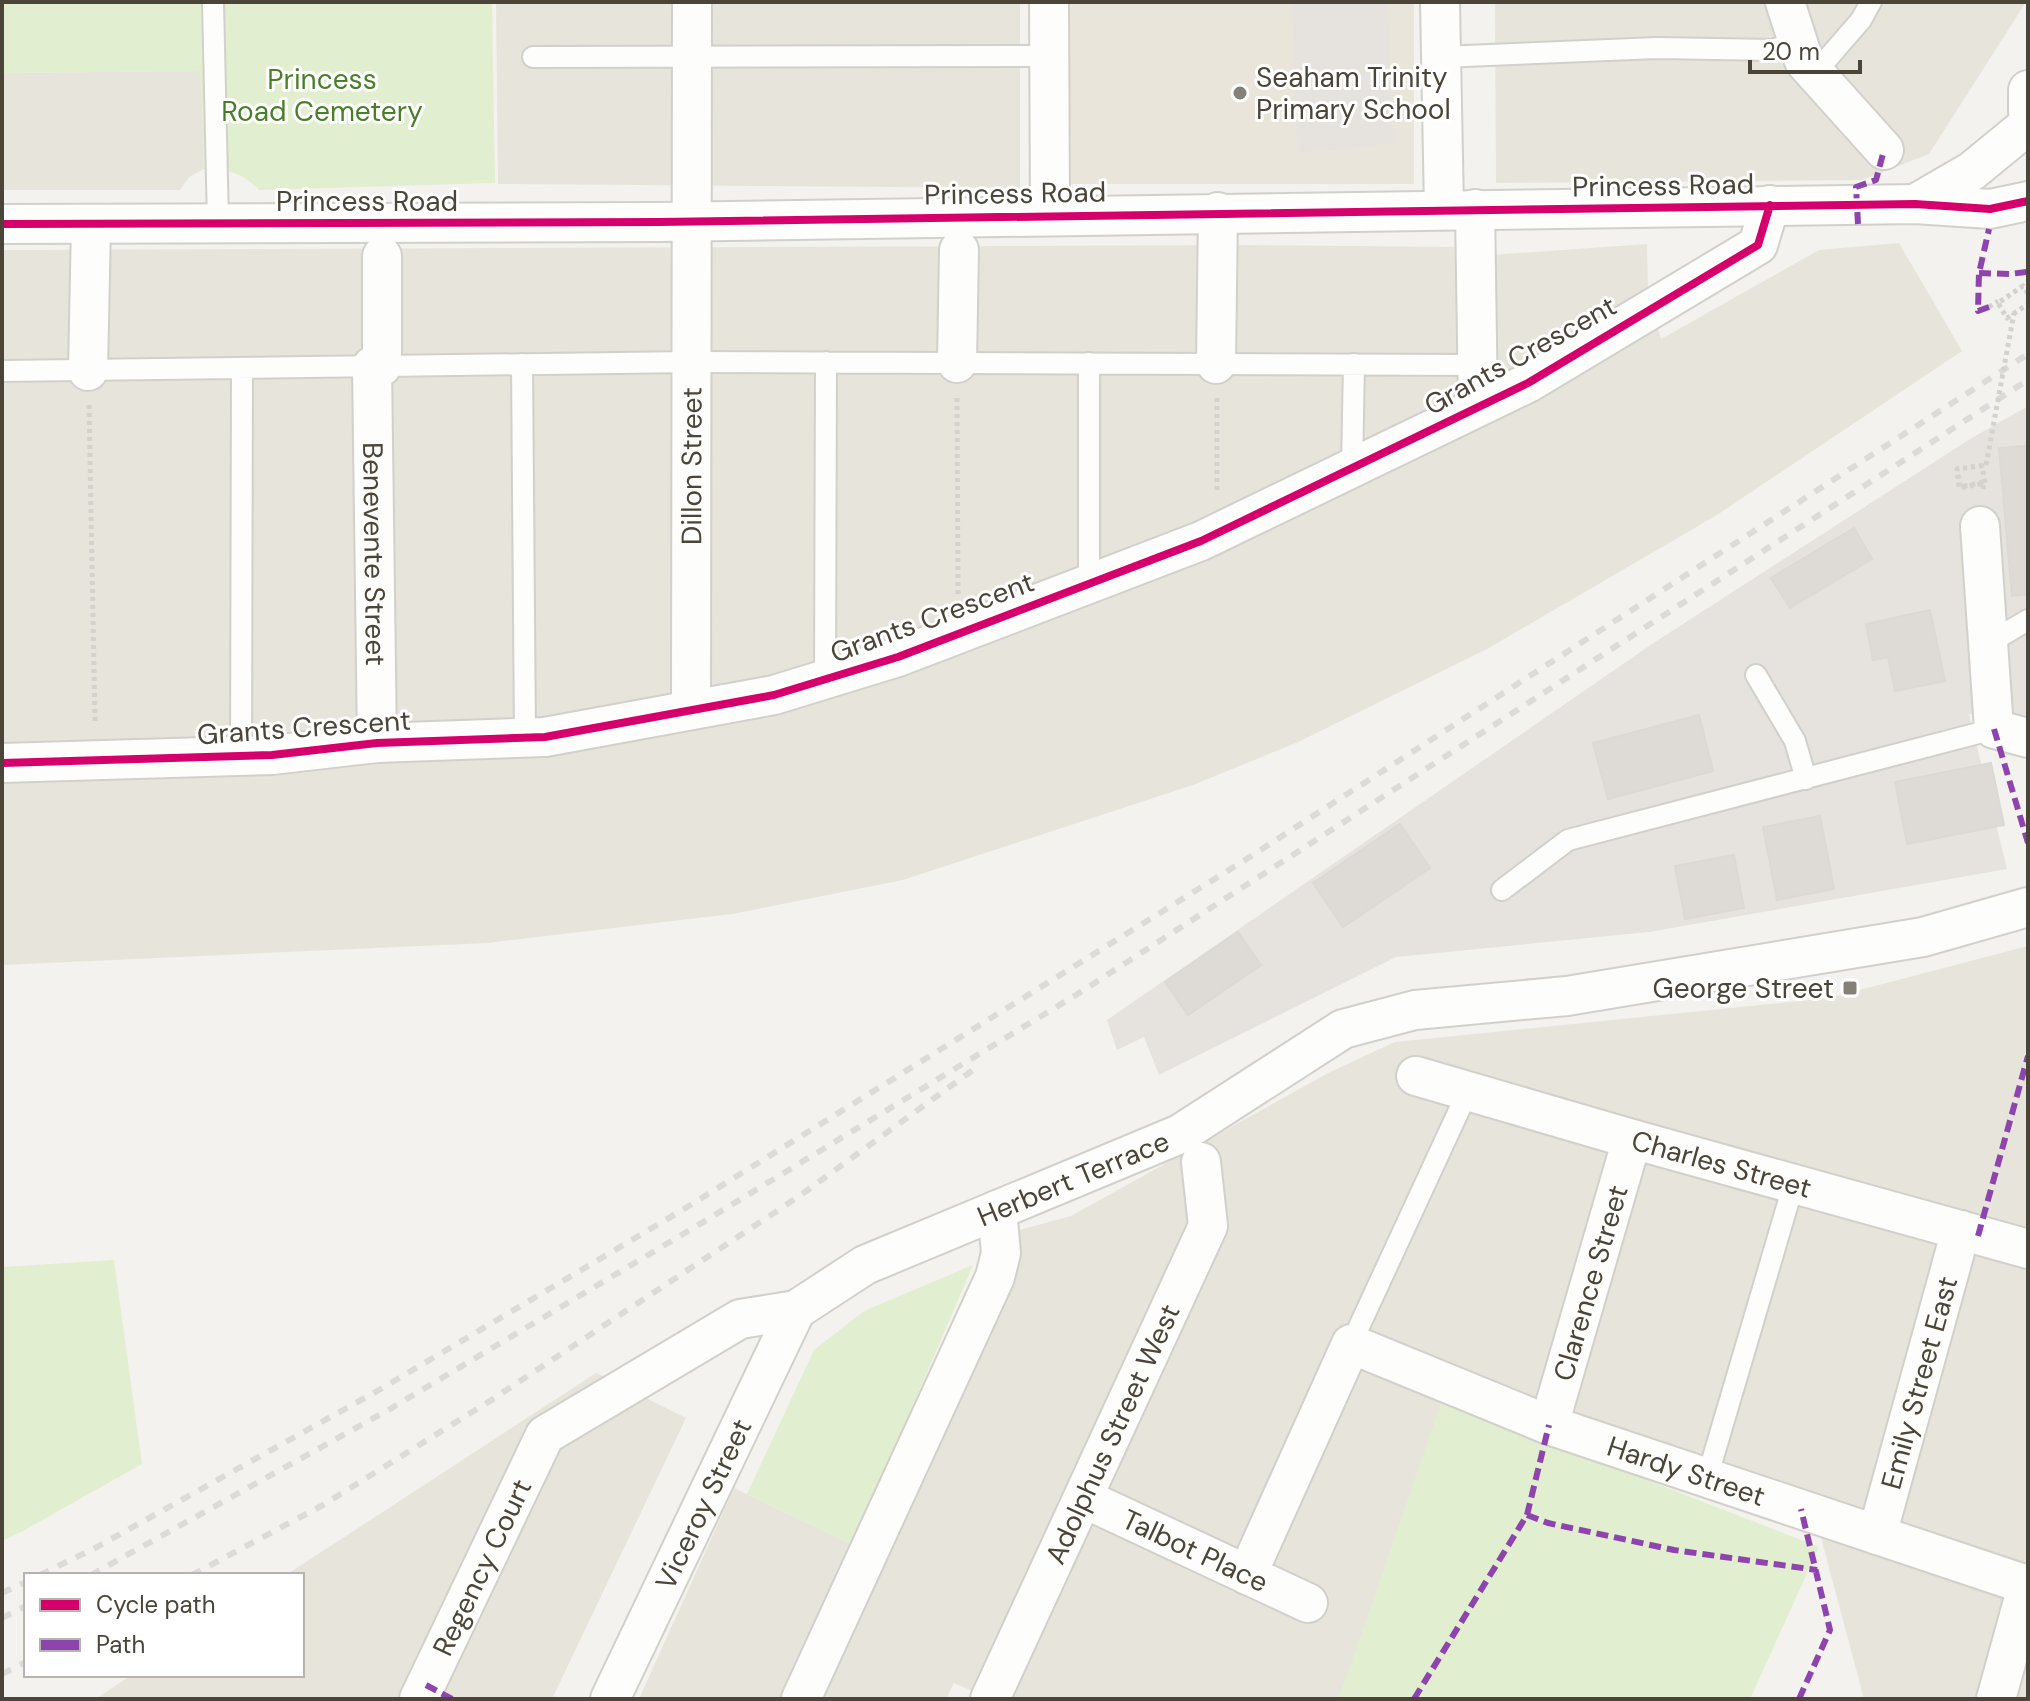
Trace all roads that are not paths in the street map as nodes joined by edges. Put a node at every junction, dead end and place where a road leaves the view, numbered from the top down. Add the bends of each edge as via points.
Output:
1 (213, 2) edge
2 (692, 2) edge
3 (1049, 2) edge
4 (1440, 2) edge
5 (1785, 2) edge
6 (1871, 2) edge
7 (691, 56) junction
8 (1049, 56) junction
9 (533, 57) dead end
10 (1441, 57) junction
11 (1806, 58) junction
12 (2028, 90) edge
13 (2028, 111) edge
14 (2028, 125) edge
15 (1884, 150) dead end
16 (2028, 201) edge
17 (1915, 204) junction
18 (1770, 205) junction
19 (1459, 209) junction
20 (1218, 212) junction
21 (1050, 215) junction
22 (690, 221) junction
23 (2, 224) edge
24 (91, 224) junction
25 (218, 224) junction
26 (959, 250) dead end
27 (382, 256) dead end
28 (690, 362) junction
29 (826, 362) junction
30 (957, 363) junction
31 (1089, 363) junction
32 (522, 364) junction
33 (1216, 364) junction
34 (1354, 364) junction
35 (1476, 365) junction
36 (377, 366) junction
37 (242, 368) junction
38 (2, 371) edge
39 (88, 371) junction
40 (1478, 406) junction
41 (1352, 467) junction
42 (1980, 526) dead end
43 (1089, 584) junction
44 (2028, 620) edge
45 (1987, 644) junction
46 (1756, 675) dead end
47 (825, 680) junction
48 (691, 710) junction
49 (2011, 733) edge
50 (525, 738) junction
51 (377, 743) junction
52 (241, 755) junction
53 (2, 763) edge
54 (1806, 779) junction
55 (1502, 890) dead end
56 (2028, 907) edge
57 (1416, 1076) dead end
58 (1468, 1091) junction
59 (1632, 1139) junction
60 (1201, 1162) dead end
61 (1794, 1183) junction
62 (997, 1210) junction
63 (1961, 1230) junction
64 (2028, 1249) edge
65 (796, 1310) junction
66 (1351, 1344) junction
67 (1549, 1425) junction
68 (1707, 1478) junction
69 (1083, 1498) junction
70 (1877, 1535) junction
71 (1247, 1575) junction
72 (2028, 1584) edge
73 (1308, 1603) dead end
74 (419, 1699) edge
75 (610, 1699) edge
76 (801, 1699) edge
77 (990, 1699) edge
78 (1996, 1699) edge

1 - 25 lane
2 - 7 street, Dillon Street
3 - 8 street
4 - 10 street
5 - 11 street
6 - 11 lane via 1861,20
7 - 8 lane
7 - 9 lane
7 - 22 street, Dillon Street
8 - 21 street
10 - 11 lane via 1657,48 1772,50
10 - 19 street
11 - 15 street
12 - 13 street
14 - 17 street, Princess Road via 1972,171
16 - 17 street, Princess Road via 1990,209
17 - 18 street, Princess Road
18 - 19 street, Princess Road
18 - 40 street, Grants Crescent via 1758,245 1528,383
19 - 20 street, Princess Road
19 - 35 street
20 - 21 street, Princess Road
20 - 33 street
21 - 22 street, Princess Road
22 - 25 street, Princess Road
22 - 28 street, Dillon Street
23 - 24 street, Princess Road
24 - 25 street, Princess Road
24 - 39 street
26 - 30 street
27 - 36 street, Benevente Street
28 - 29 lane
28 - 32 lane
28 - 48 street, Dillon Street
29 - 30 lane
29 - 47 lane
30 - 31 lane
31 - 33 lane
31 - 43 lane
32 - 36 lane
32 - 50 lane
33 - 34 lane
34 - 35 lane
34 - 41 lane
35 - 40 street
36 - 37 lane
36 - 51 street, Benevente Street
37 - 39 lane
37 - 52 lane
38 - 39 lane
40 - 41 street, Grants Crescent
41 - 43 street, Grants Crescent via 1217,533
42 - 45 street
43 - 47 street, Grants Crescent
44 - 45 lane
45 - 49 street
46 - 54 lane via 1795,741
47 - 48 street, Grants Crescent
48 - 50 street, Grants Crescent
49 - 54 lane
50 - 51 street, Grants Crescent
51 - 52 street, Grants Crescent
52 - 53 street, Grants Crescent
54 - 55 lane via 1568,840
56 - 62 street, Herbert Terrace via 1923,937 1567,996 1415,1010 1343,1029 1180,1134
57 - 58 street, Charles Street
58 - 59 street, Charles Street
58 - 66 lane
59 - 61 street, Charles Street
59 - 67 street, Clarence Street
60 - 69 street, Adolphus Street West via 1208,1226
61 - 63 street, Charles Street
61 - 68 lane
62 - 65 street, Herbert Terrace via 865,1265
62 - 76 street via 1001,1253 995,1277
63 - 64 street, Charles Street
63 - 70 street, Emily Street East
65 - 74 street, Regency Court via 740,1319 545,1435
65 - 75 street, Viceroy Street
66 - 67 street, Hardy Street
66 - 71 street
67 - 68 street, Hardy Street
68 - 70 street, Hardy Street
69 - 71 street, Talbot Place
69 - 77 street, Adolphus Street West
70 - 72 street, Hardy Street
71 - 73 street, Talbot Place
72 - 78 street

